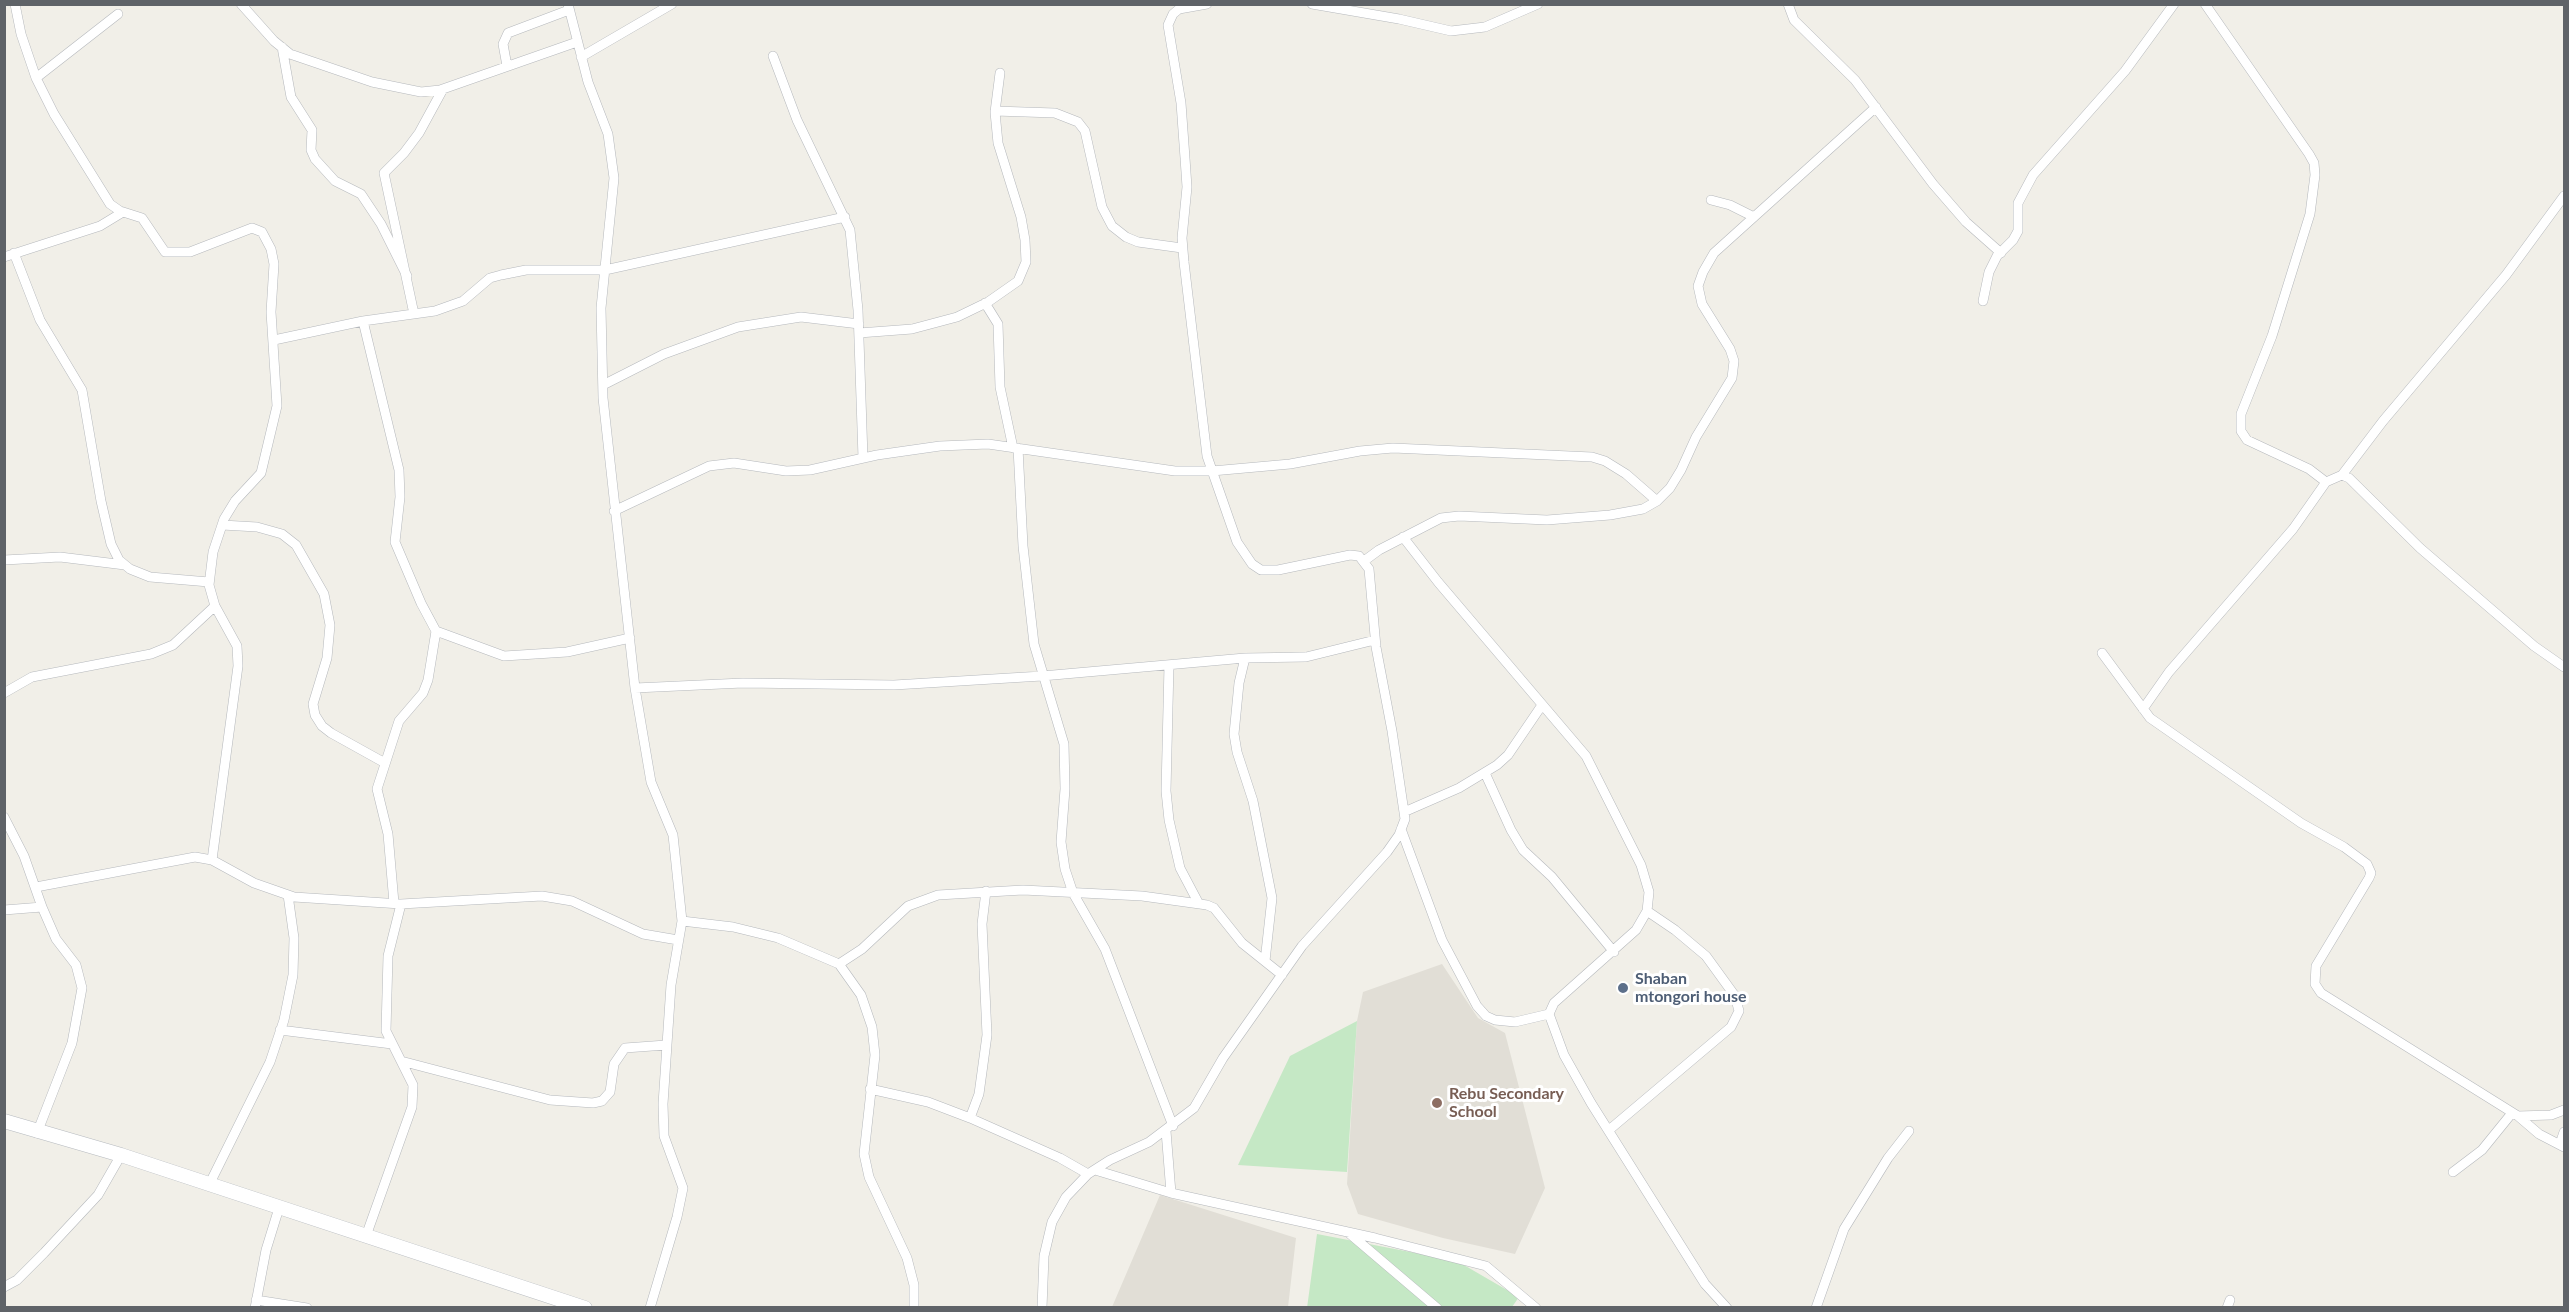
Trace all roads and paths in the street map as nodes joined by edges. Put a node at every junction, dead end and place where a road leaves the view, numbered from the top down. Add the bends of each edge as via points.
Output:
1 (15, 4) edge
2 (241, 4) edge
3 (672, 4) edge
4 (1207, 4) edge
5 (1312, 4) edge
6 (1538, 4) edge
7 (1788, 4) edge
8 (2175, 4) edge
9 (2205, 4) edge
10 (569, 7) edge
11 (118, 14) dead end
12 (577, 42) junction
13 (282, 47) junction
14 (773, 56) dead end
15 (581, 57) junction
16 (507, 66) junction
17 (1000, 73) dead end
18 (36, 78) junction
19 (443, 89) junction
20 (1876, 107) junction
21 (995, 111) junction
22 (2565, 196) edge
23 (1711, 200) dead end
24 (123, 212) junction
25 (845, 217) junction
26 (1754, 217) junction
27 (1182, 248) junction
28 (2001, 253) junction
29 (9, 255) edge
30 (605, 270) junction
31 (407, 276) junction
32 (1983, 302) dead end
33 (985, 303) junction
34 (414, 314) junction
35 (363, 321) junction
36 (859, 328) junction
37 (274, 340) junction
38 (603, 385) junction
39 (1016, 448) junction
40 (863, 458) junction
41 (1212, 471) junction
42 (2342, 475) junction
43 (2326, 482) junction
44 (1657, 501) junction
45 (615, 511) junction
46 (222, 525) junction
47 (1403, 537) junction
48 (4, 560) edge
49 (1364, 561) junction
50 (125, 565) junction
51 (209, 582) junction
52 (215, 606) junction
53 (436, 631) junction
54 (630, 638) junction
55 (1375, 640) junction
56 (2102, 653) dead end
57 (1245, 658) junction
58 (1168, 665) junction
59 (2565, 667) edge
60 (1042, 676) junction
61 (635, 688) junction
62 (4, 693) edge
63 (1542, 705) junction
64 (2143, 709) junction
65 (385, 763) junction
66 (1485, 773) junction
67 (1404, 812) junction
68 (4, 817) edge
69 (1401, 829) junction
70 (212, 860) junction
71 (36, 887) junction
72 (986, 891) junction
73 (1073, 893) junction
74 (288, 895) junction
75 (397, 904) junction
76 (1198, 904) junction
77 (42, 907) junction
78 (4, 910) edge
79 (1647, 911) junction
80 (682, 921) junction
81 (678, 940) junction
82 (1614, 952) junction
83 (1265, 961) junction
84 (839, 964) junction
85 (1282, 975) junction
86 (1549, 1014) junction
87 (280, 1030) junction
88 (392, 1044) junction
89 (666, 1045) junction
90 (401, 1061) junction
91 (870, 1089) junction
92 (2565, 1110) edge
93 (2515, 1115) junction
94 (970, 1118) junction
95 (4, 1121) edge
96 (1170, 1129) junction
97 (1609, 1130) junction
98 (1909, 1131) dead end
99 (2565, 1132) edge
100 (37, 1133) junction
101 (2562, 1146) edge
102 (121, 1155) junction
103 (1092, 1172) junction
104 (2453, 1172) dead end
105 (209, 1185) junction
106 (1170, 1193) junction
107 (279, 1208) junction
108 (1349, 1233) junction
109 (366, 1236) junction
110 (4, 1287) edge
111 (256, 1304) edge
112 (307, 1308) edge
113 (585, 1308) edge
114 (650, 1308) edge
115 (914, 1308) edge
116 (1042, 1308) edge
117 (1437, 1308) edge
118 (1536, 1308) edge
119 (1727, 1308) edge
120 (1816, 1308) edge

1 - 18 street
2 - 13 street
3 - 15 street
4 - 27 street via 1179,9 1168,26 1187,187
5 - 6 street via 1451,31 1485,27
7 - 20 street via 1794,20 1855,80
8 - 28 street via 2125,71 2033,175 2018,203 2018,231
9 - 43 street via 2309,154 2315,176 2310,214 2272,336 2241,414 2241,431 2247,440 2309,469
10 - 12 street
10 - 16 street via 508,33 503,44
11 - 18 street
12 - 15 street
12 - 16 street
13 - 19 street via 290,54 372,82 421,92
13 - 31 street via 291,97 312,130 311,150 315,159 335,181 361,194
14 - 25 street via 797,120
15 - 30 street via 608,134 614,178
16 - 19 street
17 - 21 street
18 - 24 street via 110,204
19 - 31 street via 419,133 384,173
20 - 26 street
20 - 28 street via 1933,184 1966,222
21 - 27 street via 1055,113 1078,122 1084,131 1102,207 1112,226 1138,242
21 - 33 street via 998,143 1021,217 1026,262 1018,280
22 - 42 street via 2506,275
23 - 26 street
24 - 29 street via 100,226
24 - 37 street via 142,218 165,252 176,254 252,228 262,232 274,264
25 - 30 street
25 - 36 street via 855,257
26 - 44 street via 1714,253 1698,286 1702,304 1730,349 1734,361 1732,378 1681,470
27 - 41 street via 1203,428
28 - 32 street via 1989,272
29 - 50 street via 55,349 82,390 111,544
30 - 34 street via 526,270 501,275 490,278 463,301
30 - 38 street via 601,308
31 - 34 street
33 - 36 street via 957,317 912,330
33 - 39 street via 998,324 1000,387
34 - 35 street
35 - 37 street
35 - 53 street via 399,470 395,542
36 - 38 street via 801,317 738,327 664,354
36 - 40 street
37 - 46 street via 277,406 261,473 235,501
38 - 45 street
39 - 40 street via 988,444 940,446
39 - 41 street via 1163,470
39 - 60 street via 1028,595
40 - 45 street via 810,470 786,471 734,463 709,465
41 - 44 street via 1393,448 1592,457 1626,474
41 - 49 street via 1237,542 1245,557 1261,570 1350,555
42 - 43 street
42 - 59 street via 2353,481 2420,548 2534,646
43 - 64 street via 2293,529 2169,672
44 - 47 street via 1610,516 1547,520 1441,518
45 - 54 street
46 - 51 street
46 - 65 street via 258,527 282,534 296,545 324,594 330,625 327,658 313,704 315,716 331,733
47 - 49 street
47 - 63 street
48 - 50 street via 60,557
49 - 55 street via 1369,569
50 - 51 street via 150,577
51 - 52 street
52 - 62 street via 173,645 152,654 32,677
52 - 70 street via 237,646 238,666
53 - 54 street via 504,656 567,652
53 - 65 street via 423,693 399,721
54 - 61 street
55 - 57 street via 1306,657
55 - 67 street
56 - 64 street
57 - 58 street
57 - 83 street via 1234,734 1253,801 1272,898
58 - 60 street
58 - 76 street via 1169,820 1180,868
60 - 61 street via 894,685 765,682
60 - 73 street via 1064,744 1061,842
61 - 80 street via 651,782 673,835
63 - 66 street via 1508,755
63 - 79 street via 1586,756 1616,813 1641,865 1649,892
64 - 93 street via 2150,718 2301,823 2367,864 2369,879 2316,966 2315,984 2321,993
65 - 75 street via 377,789 388,834
66 - 67 street
66 - 82 street via 1523,850 1552,877
67 - 69 street
68 - 71 street
69 - 85 street via 1387,852 1302,946
69 - 86 street via 1443,940 1477,1005 1495,1020 1515,1022
70 - 71 street via 195,856
70 - 74 street via 254,883
71 - 77 street
72 - 73 street
72 - 84 street via 938,895 908,906 862,949
72 - 94 street via 982,924 987,1035 979,1094
73 - 76 street via 1142,896
73 - 96 street via 1105,949
74 - 75 street
74 - 87 street via 294,938 293,975
75 - 81 street via 542,896 572,900 643,934
75 - 88 street via 385,1004 386,1031
76 - 83 street via 1214,908 1234,934
77 - 78 street
77 - 100 street via 56,939 76,965 82,988 72,1043
79 - 82 street via 1636,930
79 - 97 street via 1706,956 1735,996 1739,1011 1731,1027
80 - 81 street
80 - 84 street via 778,938
81 - 89 street
82 - 86 street via 1554,1003
83 - 85 street
84 - 91 street via 861,995 872,1026 875,1055
85 - 96 street via 1223,1058 1194,1108
86 - 97 street via 1564,1055
87 - 88 street
87 - 105 street via 270,1062
88 - 90 street
89 - 90 street via 625,1048 614,1064 607,1098 593,1103 550,1100
89 - 114 street via 664,1136 683,1188
90 - 109 street via 413,1086 412,1107
91 - 94 street via 928,1102
91 - 115 street via 864,1154 868,1177 907,1258 914,1285
92 - 93 street
93 - 101 street
93 - 104 street via 2482,1150
94 - 103 street
95 - 100 main road
96 - 103 street
96 - 106 street
97 - 119 street via 1705,1284
98 - 120 street via 1844,1229
99 - 101 street
100 - 102 main road
102 - 105 main road
102 - 110 street via 98,1195 17,1280
103 - 106 street
103 - 116 street via 1066,1197 1052,1222 1044,1256
105 - 107 main road
106 - 108 street
107 - 109 main road
107 - 111 street
108 - 117 street
108 - 118 street via 1486,1266
109 - 113 main road
111 - 112 street

